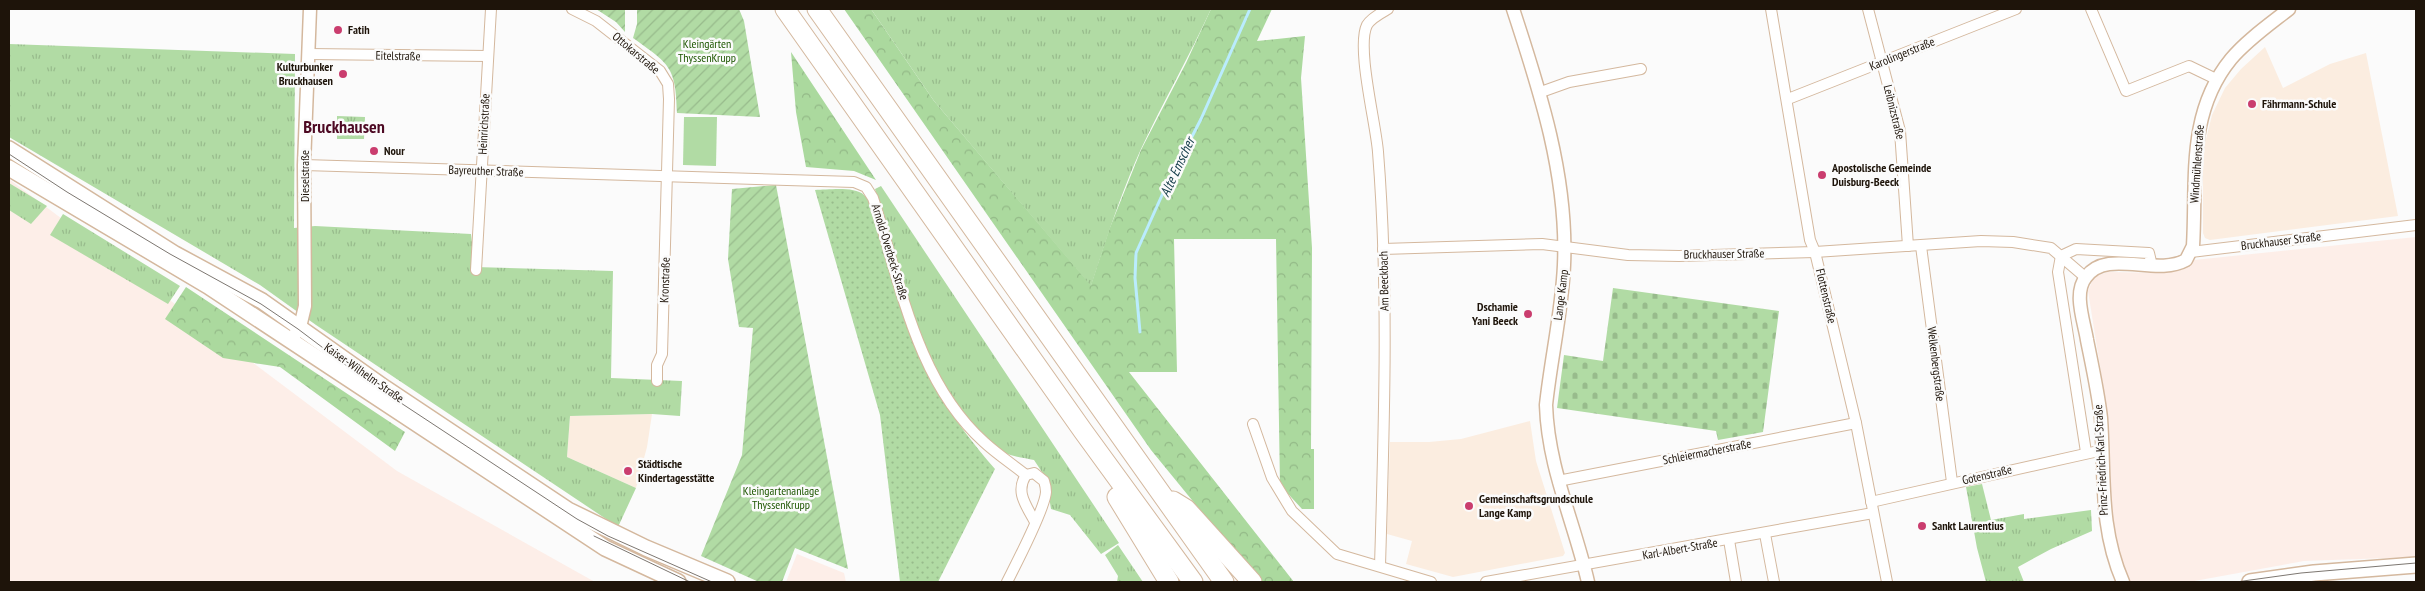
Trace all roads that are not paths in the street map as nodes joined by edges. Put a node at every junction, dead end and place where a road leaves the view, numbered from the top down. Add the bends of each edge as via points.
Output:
1 (310, 9) edge
2 (491, 9) edge
3 (572, 9) edge
4 (785, 9) edge
5 (817, 9) edge
6 (1388, 9) edge
7 (1513, 9) edge
8 (1771, 9) edge
9 (1868, 9) edge
10 (2016, 9) edge
11 (2091, 9) edge
12 (2289, 9) edge
13 (308, 54) junction
14 (488, 56) junction
15 (1881, 63) junction
16 (1641, 69) dead end
17 (2216, 79) junction
18 (1541, 92) junction
19 (1788, 99) junction
20 (9, 149) edge
21 (304, 165) junction
22 (9, 168) edge
23 (481, 172) junction
24 (668, 177) junction
25 (2416, 225) edge
26 (1564, 245) junction
27 (1908, 246) junction
28 (1921, 246) junction
29 (1384, 249) junction
30 (1815, 252) junction
31 (2191, 252) junction
32 (2061, 256) junction
33 (2152, 266) junction
34 (476, 270) dead end
35 (2086, 277) junction
36 (300, 327) junction
37 (290, 340) junction
38 (657, 381) dead end
39 (1856, 423) junction
40 (1253, 424) dead end
41 (1083, 432) junction
42 (2103, 450) junction
43 (2086, 452) junction
44 (1026, 475) junction
45 (1558, 481) junction
46 (1952, 482) junction
47 (1159, 492) junction
48 (1871, 502) junction
49 (1873, 513) junction
50 (1035, 522) junction
51 (1764, 534) junction
52 (1729, 540) junction
53 (1380, 566) junction
54 (1584, 566) junction
55 (2416, 566) edge
56 (2293, 579) edge
57 (678, 582) edge
58 (727, 582) edge
59 (1007, 582) edge
60 (1169, 582) edge
61 (1193, 582) edge
62 (1224, 582) edge
63 (1252, 582) edge
64 (1431, 582) edge
65 (1486, 582) edge
66 (1588, 582) edge
67 (1736, 582) edge
68 (1774, 582) edge
69 (1888, 582) edge
70 (2123, 582) edge
71 (2250, 582) edge

1 - 13 street, Dieselstraße
2 - 14 street, Heinrichstraße
3 - 24 street, Ottokarstraße via 596,21 660,71 668,84
4 - 41 highway
5 - 47 highway
6 - 29 street, Am Beeckbach via 1368,23 1364,42 1378,150
7 - 18 street, Lange Kamp
8 - 19 street, Flottenstraße
9 - 15 street, Leibnizstraße
10 - 15 street, Karolingerstraße
11 - 17 street via 2126,91 2189,66
12 - 17 street, Windmühlenstraße via 2232,57
13 - 14 street, Eitelstraße
13 - 21 street, Dieselstraße
14 - 23 street, Heinrichstraße
15 - 19 street, Karolingerstraße
15 - 27 street, Leibnizstraße via 1900,130
16 - 18 street via 1570,82
17 - 31 street, Windmühlenstraße via 2196,139
18 - 26 street, Lange Kamp via 1554,158
19 - 30 street, Flottenstraße via 1810,240
20 - 36 main road, Kaiser-Wilhelm-Straße via 175,254 262,301
21 - 23 street, Bayreuther Straße
21 - 36 street, Dieselstraße via 305,306
22 - 37 main road, Kaiser-Wilhelm-Straße via 199,281
23 - 24 street, Bayreuther Straße
23 - 34 street, Heinrichstraße
24 - 38 street, Kronstraße via 662,354
24 - 44 street, Arnold-Overbeck-Straße via 854,182 866,187 873,198 910,318 942,389 983,442
25 - 31 street, Bruckhauser Straße
26 - 29 street, Bruckhauser Straße
26 - 30 street, Bruckhauser Straße via 1628,255
26 - 45 street, Lange Kamp via 1546,405 1550,450
27 - 28 street, Bruckhauser Straße
27 - 30 street, Bruckhauser Straße
28 - 32 street, Bruckhauser Straße via 2013,242 2045,245
28 - 46 street, Welkenbergstraße
29 - 53 street, Am Beeckbach
30 - 39 street, Flottenstraße
31 - 33 street, Bruckhauser Straße via 2177,265
32 - 33 street via 2076,249 2149,253
32 - 35 street, Bruckhauser Straße
32 - 43 street, Prinz-Friedrich-Karl-Straße via 2058,272
33 - 35 street, Bruckhauser Straße via 2111,263 2100,265
35 - 42 street, Prinz-Friedrich-Karl-Straße via 2080,293 2081,304
36 - 37 street, Dieselstraße
36 - 58 main road, Kaiser-Wilhelm-Straße via 384,388 568,510
37 - 57 main road, Kaiser-Wilhelm-Straße via 560,520 605,548
39 - 45 street, Schleiermacherstraße
39 - 48 street, Flottenstraße
40 - 53 street via 1272,478 1292,511 1337,554
41 - 60 highway via 1107,480
41 - 61 highway
42 - 43 street, Gotenstraße
42 - 70 street, Prinz-Friedrich-Karl-Straße via 2106,530
43 - 46 street, Gotenstraße
44 - 50 street via 1020,484 1021,495
44 - 50 street, Arnold-Overbeck-Straße via 1034,473 1044,481 1046,492
45 - 54 street, Lange Kamp
46 - 48 street, Gotenstraße
47 - 62 highway
47 - 63 highway via 1186,509
48 - 49 street, Flottenstraße
49 - 51 street, Karl-Albert-Straße
49 - 69 street, Flottenstraße
50 - 59 street, Arnold-Overbeck-Straße
51 - 52 street, Karl-Albert-Straße
51 - 68 street
52 - 54 street, Karl-Albert-Straße
52 - 67 street
53 - 64 street
54 - 65 street, Karl-Albert-Straße
54 - 66 street, Lange Kamp
55 - 56 main road
56 - 71 main road

